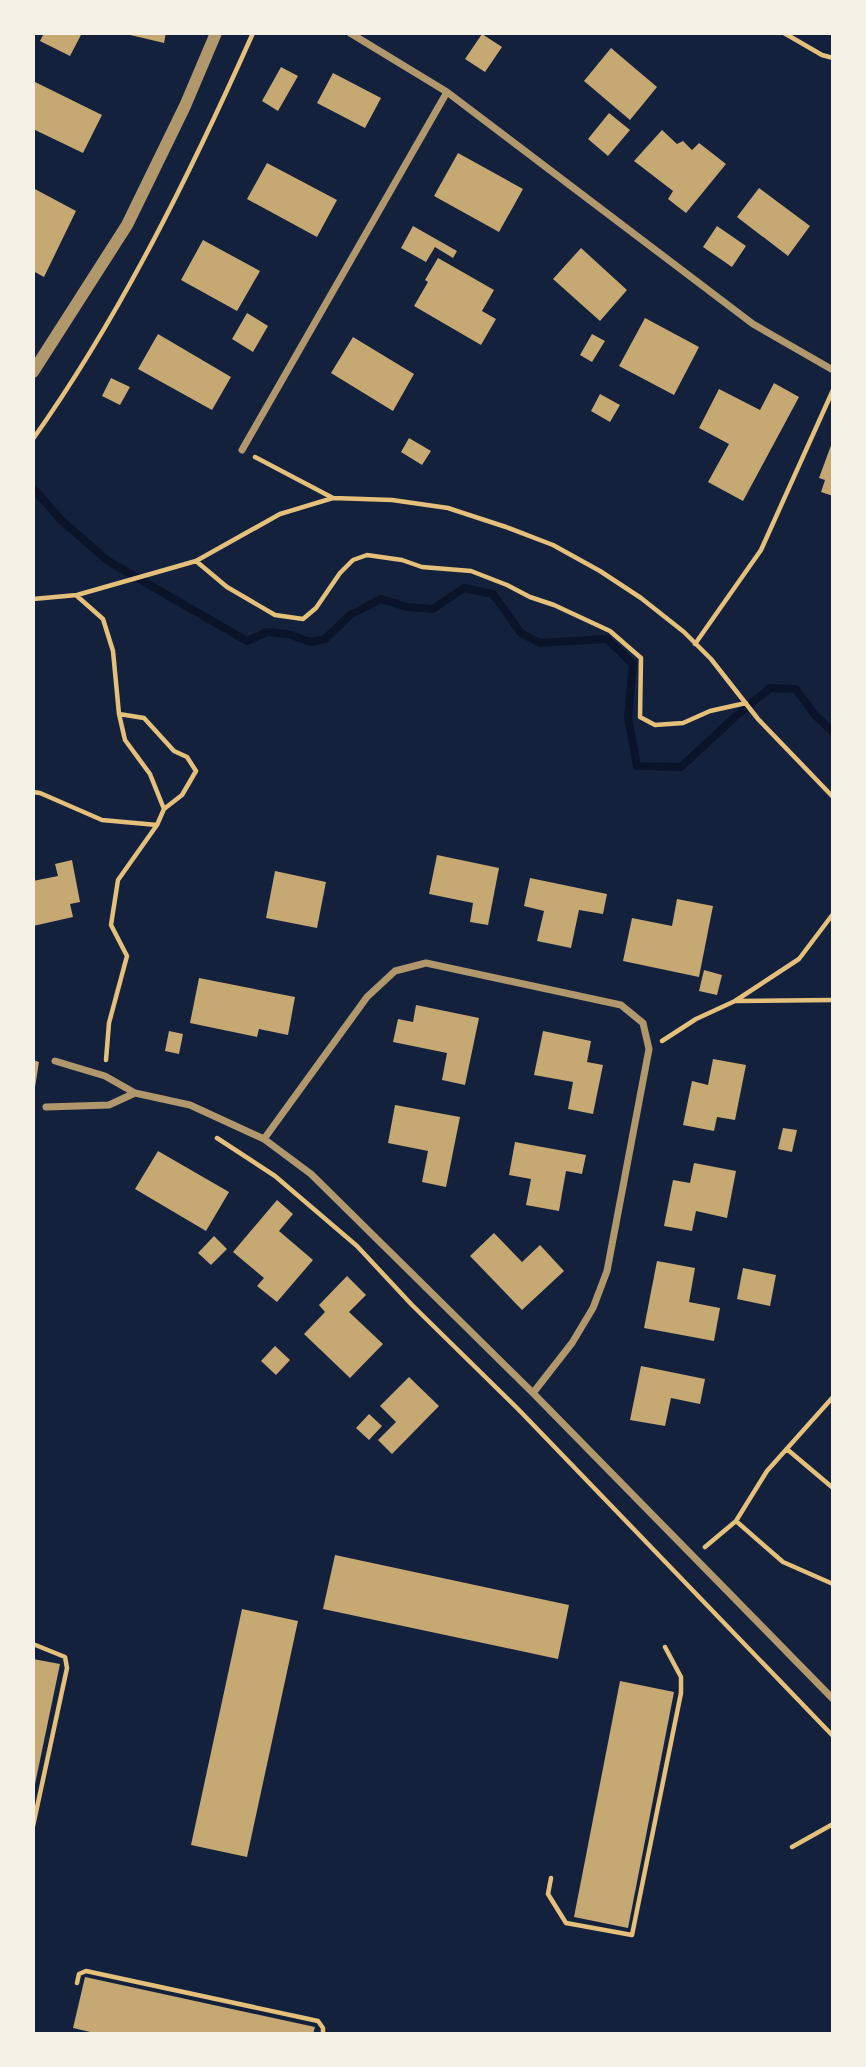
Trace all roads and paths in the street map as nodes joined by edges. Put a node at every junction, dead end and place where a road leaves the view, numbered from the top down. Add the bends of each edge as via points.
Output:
1 (216, 33) edge
2 (253, 33) edge
3 (350, 33) edge
4 (784, 33) edge
5 (833, 58) edge
6 (447, 92) junction
7 (833, 370) edge
8 (33, 372) edge
9 (833, 390) edge
10 (33, 439) edge
11 (242, 450) joint
12 (333, 498) junction
13 (196, 561) junction
14 (77, 595) junction
15 (33, 599) edge
16 (695, 643) junction
17 (746, 703) junction
18 (119, 714) junction
19 (33, 792) edge
20 (833, 797) edge
21 (164, 809) junction
22 (158, 825) junction
23 (833, 914) edge
24 (833, 999) edge
25 (735, 1001) junction
26 (649, 1049) junction
27 (55, 1061) dead end
28 (105, 1076) junction
29 (135, 1093) junction
30 (46, 1107) dead end
31 (209, 1133) dead end
32 (264, 1139) junction
33 (534, 1394) junction
34 (833, 1397) edge
35 (788, 1450) junction
36 (833, 1488) edge
37 (736, 1521) junction
38 (693, 1557) junction
39 (833, 1584) edge
40 (33, 1644) edge
41 (665, 1647) dead end
42 (833, 1699) edge
43 (833, 1736) edge
44 (833, 1824) edge
45 (33, 1826) edge
46 (792, 1847) dead end
47 (551, 1878) dead end
48 (77, 1983) dead end
49 (323, 2034) edge

1 - 8 street via 127,225
2 - 10 path via 162,223 66,393
3 - 6 street
4 - 5 path
6 - 7 street via 753,324
6 - 11 street
9 - 16 path via 761,550
11 - 12 path
12 - 13 path via 280,514
12 - 16 path via 448,508 553,545 641,598
13 - 14 path
13 - 17 path via 275,615 303,619 346,566 366,555 471,572 610,631 642,658 640,718 654,726 683,723
14 - 15 path
14 - 18 path via 103,620 113,651
16 - 17 path
17 - 20 path
18 - 21 path via 125,740 150,774
18 - 21 path via 144,718 196,771 182,795
19 - 22 path via 102,820
21 - 22 path
22 - 28 path via 118,880 111,925 127,956 109,1023
23 - 25 path via 799,959
24 - 25 path
25 - 26 path
26 - 32 street via 643,1023 621,1005 426,963 395,971 367,997
26 - 33 street via 607,1270 593,1308
27 - 28 street
28 - 29 street
29 - 30 street via 109,1105
29 - 32 street via 190,1105
31 - 43 path via 275,1176 357,1246
32 - 33 street via 311,1174
33 - 38 street
34 - 35 path
35 - 36 path
35 - 37 path via 767,1471
37 - 38 path
37 - 39 path via 783,1562
38 - 42 street
40 - 45 path via 65,1657 67,1668
41 - 47 path via 681,1677 681,1693 632,1935 566,1923 548,1894
44 - 46 path
48 - 49 path via 79,1974 86,1971 318,2021

